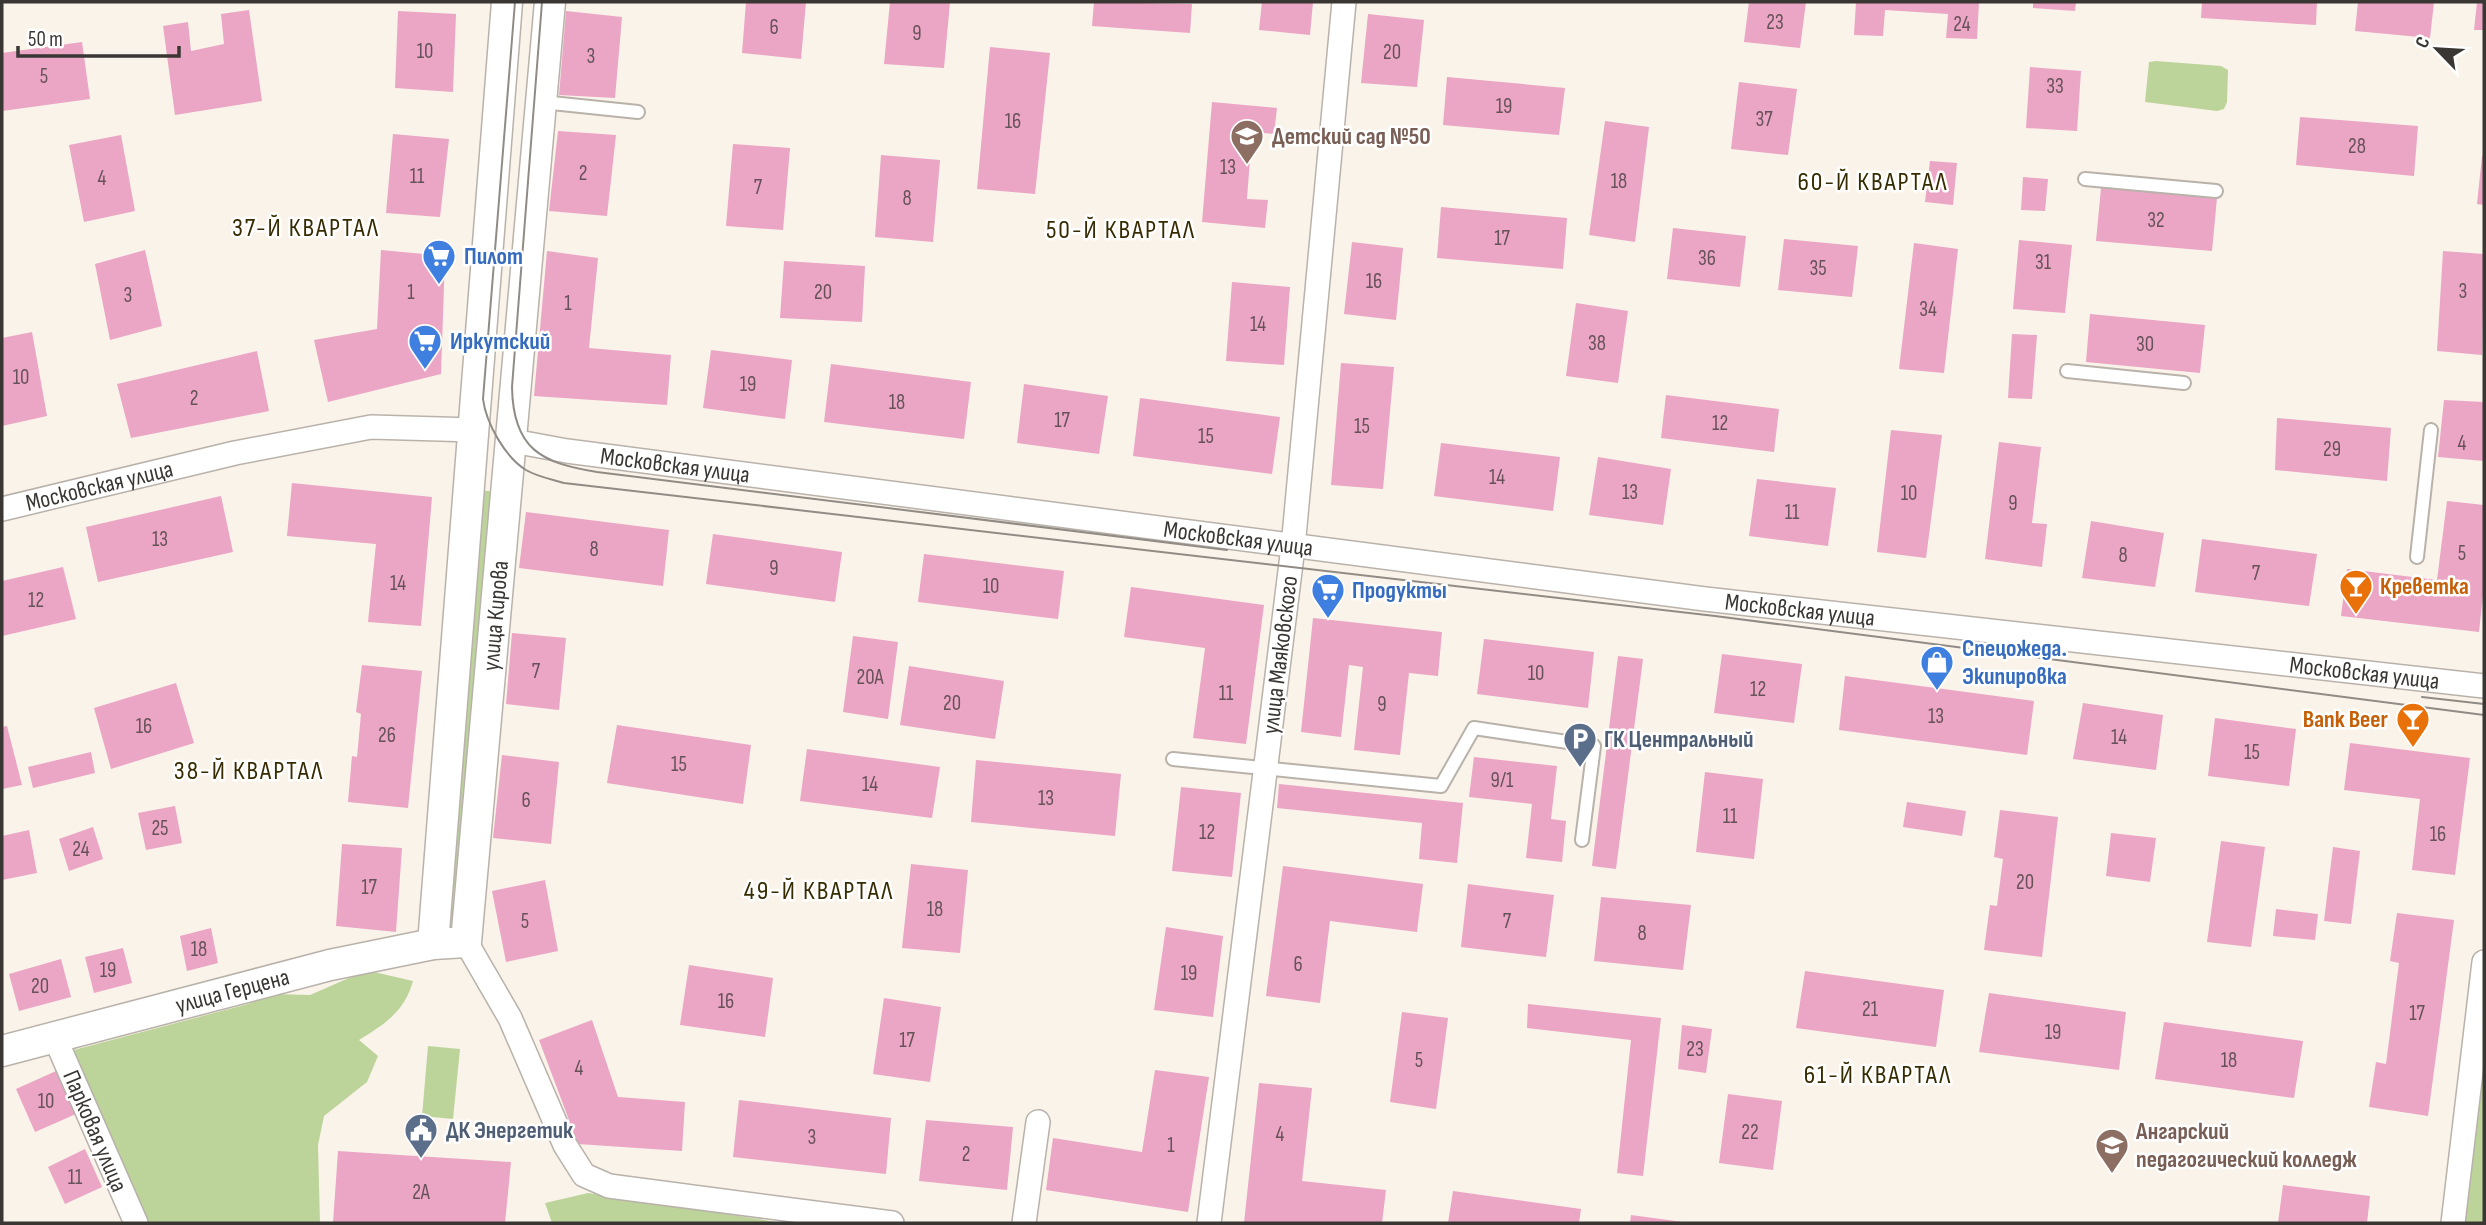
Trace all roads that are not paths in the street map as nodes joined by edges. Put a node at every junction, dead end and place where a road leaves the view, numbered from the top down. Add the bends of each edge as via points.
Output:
1 (507, 2) edge
2 (550, 2) edge
3 (1344, 2) edge
4 (541, 102) junction
5 (638, 112) dead end
6 (2085, 179) dead end
7 (2216, 191) dead end
8 (2067, 371) dead end
9 (2185, 383) dead end
10 (474, 430) junction
11 (2431, 430) dead end
12 (513, 441) junction
13 (2, 509) edge
14 (1293, 547) junction
15 (2417, 557) dead end
16 (2484, 686) edge
17 (1173, 760) dead end
18 (1266, 770) junction
19 (1582, 840) dead end
20 (466, 942) junction
21 (433, 944) junction
22 (2484, 962) edge
23 (55, 1038) junction
24 (2, 1051) edge
25 (1038, 1122) dead end
26 (136, 1223) edge
27 (892, 1223) edge
28 (1024, 1223) edge
29 (1209, 1223) edge
30 (2453, 1223) edge

1 - 10 street, улица Кирова
2 - 4 street, улица Кирова
3 - 14 street, улица Маяковского
4 - 5 lane
4 - 12 street, улица Кирова
6 - 7 lane
8 - 9 lane
10 - 12 street, Московская улица
10 - 13 street, Московская улица via 371,426 235,453
10 - 21 street, улица Кирова
11 - 15 lane
12 - 14 street, Московская улица
12 - 20 street, улица Кирова
14 - 16 street, Московская улица via 1691,597
14 - 18 street, улица Маяковского
17 - 18 lane
18 - 19 lane via 1441,786 1474,728 1594,746
18 - 29 street, улица Маяковского
20 - 21 street, улица Герцена
20 - 27 street via 510,1018 565,1145 584,1175 609,1186
21 - 23 street, улица Герцена via 247,986
22 - 30 street
23 - 24 street, улица Герцена
23 - 26 street, Парковая улица
25 - 28 street

